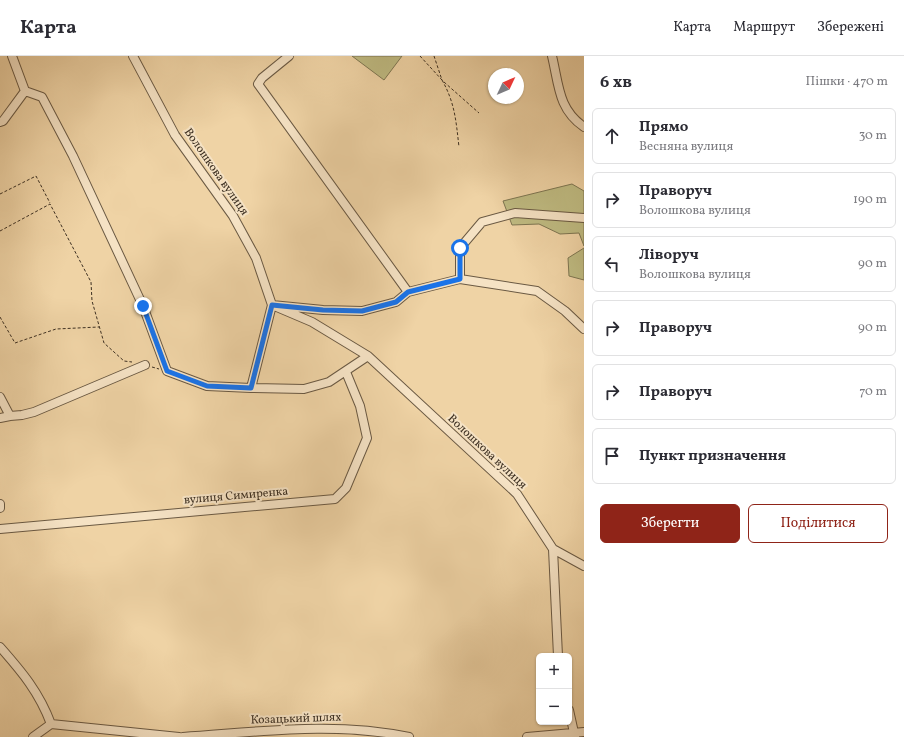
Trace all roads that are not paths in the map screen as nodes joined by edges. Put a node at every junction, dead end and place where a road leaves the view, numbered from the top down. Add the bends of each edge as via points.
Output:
1 (12, 56) edge
2 (133, 56) edge
3 (289, 56) edge
4 (552, 56) edge
5 (25, 91) junction
6 (0, 122) edge
7 (584, 127) edge
8 (584, 218) edge
9 (460, 279) junction
10 (408, 292) junction
11 (272, 305) junction
12 (584, 329) edge
13 (368, 356) junction
14 (145, 365) road end
15 (346, 372) junction
16 (251, 388) junction
17 (0, 397) edge
18 (10, 416) junction
19 (0, 418) edge
20 (0, 504) edge
21 (0, 508) edge
22 (0, 529) edge
23 (552, 549) junction
24 (584, 566) edge
25 (0, 647) edge
26 (558, 653) edge
27 (51, 724) junction
28 (572, 725) edge
29 (584, 732) edge
30 (574, 735) edge
31 (32, 737) edge
32 (179, 737) edge
33 (183, 737) edge
34 (409, 737) edge
35 (527, 737) edge

1 - 5 street
2 - 11 street, Волошкова вулиця via 175,135 233,216 256,258
3 - 10 street via 258,84
4 - 7 street via 561,98 572,119
5 - 6 street
5 - 16 street via 42,97 69,149 143,306 167,371 207,386
8 - 9 street via 515,213 482,222 460,248
9 - 10 street
9 - 12 street via 537,291 565,311
10 - 11 street via 396,302 362,311
11 - 13 street, Волошкова вулиця via 312,322
11 - 16 street
13 - 15 street
13 - 23 street, Волошкова вулиця via 517,494
14 - 18 street via 34,412
15 - 16 street via 329,382 304,389
15 - 22 street, вулиця Симиренка via 360,406 367,438 346,488 335,499
17 - 18 street
18 - 19 street
20 - 21 street
23 - 24 street, Волошкова вулиця
23 - 26 street
25 - 27 street via 26,677 43,703
27 - 31 street
27 - 32 street
28 - 30 street
29 - 30 street
30 - 35 street
33 - 34 street, Козацький шлях via 323,728 378,731

